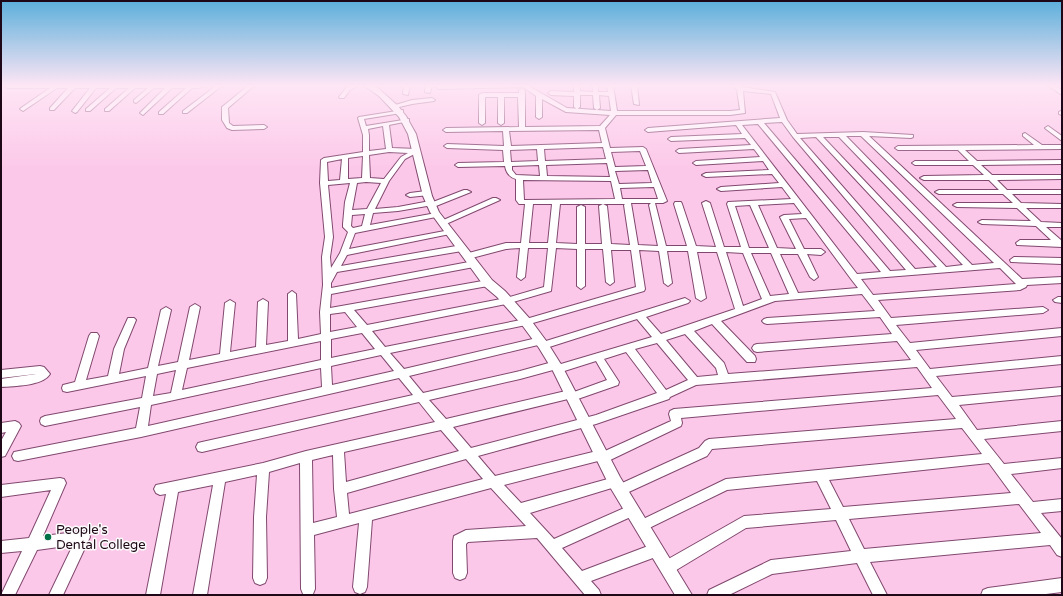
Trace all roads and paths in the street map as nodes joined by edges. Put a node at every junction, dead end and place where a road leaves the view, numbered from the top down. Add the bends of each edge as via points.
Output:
1 (225, 113) edge
2 (380, 113) edge
3 (394, 113) edge
4 (399, 113) edge
5 (482, 113) edge
6 (501, 113) edge
7 (522, 113) edge
8 (539, 113) edge
9 (614, 113) joint
10 (638, 113) edge
11 (781, 113) edge
12 (539, 117) dead end
13 (784, 120) junction
14 (760, 122) junction
15 (482, 123) dead end
16 (501, 123) dead end
17 (738, 124) junction
18 (386, 125) junction
19 (264, 127) dead end
20 (365, 128) junction
21 (602, 128) junction
22 (904, 128) dead end
23 (1048, 128) dead end
24 (506, 129) junction
25 (522, 129) junction
26 (446, 130) dead end
27 (648, 130) dead end
28 (840, 134) junction
29 (862, 134) junction
30 (817, 135) junction
31 (1025, 135) dead end
32 (748, 136) junction
33 (794, 136) junction
34 (911, 136) junction
35 (671, 139) dead end
36 (1062, 139) edge
37 (447, 146) dead end
38 (1039, 146) junction
39 (1062, 146) edge
40 (540, 147) junction
41 (756, 147) junction
42 (507, 148) junction
43 (606, 148) junction
44 (898, 148) dead end
45 (921, 148) junction
46 (958, 148) junction
47 (389, 150) junction
48 (417, 151) junction
49 (679, 151) dead end
50 (365, 154) junction
51 (345, 158) junction
52 (765, 159) junction
53 (609, 161) junction
54 (541, 162) junction
55 (974, 162) junction
56 (1062, 162) edge
57 (509, 163) junction
58 (696, 163) dead end
59 (915, 163) dead end
60 (458, 165) dead end
61 (650, 168) junction
62 (611, 169) junction
63 (775, 172) junction
64 (706, 175) dead end
65 (520, 177) junction
66 (990, 177) junction
67 (1062, 177) edge
68 (924, 178) dead end
69 (544, 179) junction
70 (354, 180) junction
71 (366, 180) junction
72 (344, 181) junction
73 (386, 182) junction
74 (324, 183) junction
75 (615, 183) junction
76 (658, 185) junction
77 (785, 185) junction
78 (721, 189) dead end
79 (467, 192) dead end
80 (939, 192) dead end
81 (1062, 192) edge
82 (1007, 193) junction
83 (410, 195) dead end
84 (496, 200) dead end
85 (796, 200) junction
86 (619, 201) junction
87 (556, 202) junction
88 (529, 203) junction
89 (706, 203) dead end
90 (753, 203) junction
91 (678, 204) dead end
92 (628, 205) dead end
93 (653, 205) dead end
94 (603, 206) dead end
95 (958, 206) dead end
96 (1062, 206) edge
97 (581, 207) dead end
98 (1020, 207) junction
99 (433, 208) junction
100 (370, 210) junction
101 (348, 213) junction
102 (808, 216) junction
103 (982, 222) dead end
104 (1036, 223) junction
105 (1062, 224) edge
106 (365, 228) junction
107 (352, 231) junction
108 (450, 232) junction
109 (1020, 243) dead end
110 (1060, 244) edge
111 (524, 245) junction
112 (553, 245) junction
113 (581, 246) junction
114 (608, 246) junction
115 (635, 247) junction
116 (663, 248) junction
117 (692, 248) junction
118 (720, 249) junction
119 (746, 250) junction
120 (774, 251) junction
121 (803, 251) junction
122 (344, 252) junction
123 (821, 252) dead end
124 (468, 256) junction
125 (1014, 260) dead end
126 (1062, 261) edge
127 (1001, 265) junction
128 (970, 268) junction
129 (334, 270) junction
130 (943, 270) junction
131 (913, 272) junction
132 (888, 274) junction
133 (521, 277) dead end
134 (814, 277) dead end
135 (854, 277) junction
136 (1062, 280) edge
137 (610, 282) dead end
138 (1019, 282) junction
139 (668, 283) dead end
140 (488, 284) junction
141 (581, 286) dead end
142 (326, 288) junction
143 (292, 294) dead end
144 (867, 294) junction
145 (794, 295) junction
146 (701, 298) dead end
147 (767, 300) junction
148 (506, 301) junction
149 (264, 302) dead end
150 (685, 302) dead end
151 (230, 303) dead end
152 (195, 307) dead end
153 (347, 308) junction
154 (166, 310) dead end
155 (740, 310) junction
156 (1043, 310) dead end
157 (325, 312) junction
158 (639, 315) junction
159 (885, 318) junction
160 (131, 320) dead end
161 (714, 320) junction
162 (767, 321) dead end
163 (526, 322) junction
164 (365, 330) junction
165 (687, 330) junction
166 (1062, 332) edge
167 (94, 336) dead end
168 (326, 337) junction
169 (900, 337) junction
170 (658, 339) junction
171 (293, 343) junction
172 (542, 343) junction
173 (908, 347) junction
174 (628, 348) junction
175 (757, 348) dead end
176 (262, 350) junction
177 (383, 351) junction
178 (225, 356) junction
179 (598, 357) junction
180 (752, 359) dead end
181 (1062, 360) edge
182 (325, 363) junction
183 (920, 363) junction
184 (182, 365) junction
185 (557, 367) junction
186 (152, 371) junction
187 (928, 373) junction
188 (1, 374) edge
189 (401, 374) junction
190 (724, 378) junction
191 (112, 380) junction
192 (695, 381) junction
193 (1, 382) edge
194 (79, 386) junction
195 (67, 388) dead end
196 (327, 390) junction
197 (941, 391) junction
198 (1062, 391) edge
199 (176, 396) junction
200 (571, 396) junction
201 (665, 396) junction
202 (421, 398) junction
203 (146, 402) junction
204 (950, 402) junction
205 (46, 421) dead end
206 (585, 423) junction
207 (965, 423) junction
208 (444, 425) junction
209 (1062, 426) edge
210 (1, 428) edge
211 (141, 432) junction
212 (974, 435) junction
213 (202, 447) dead end
214 (338, 449) junction
215 (1, 452) edge
216 (470, 454) junction
217 (18, 456) dead end
218 (306, 456) junction
219 (601, 457) junction
220 (991, 458) junction
221 (1062, 463) edge
222 (263, 468) junction
223 (1000, 470) junction
224 (821, 476) junction
225 (220, 477) junction
226 (494, 482) junction
227 (617, 486) junction
228 (340, 489) junction
229 (1, 491) edge
230 (1021, 498) junction
231 (1062, 505) edge
232 (1030, 508) junction
233 (519, 510) junction
234 (631, 511) junction
235 (840, 514) junction
236 (366, 516) junction
237 (344, 521) junction
238 (641, 526) junction
239 (307, 531) junction
240 (540, 532) junction
241 (1052, 538) junction
242 (33, 544) junction
243 (552, 546) junction
244 (1, 547) edge
245 (656, 550) junction
246 (1062, 550) edge
247 (860, 556) junction
248 (668, 567) junction
249 (460, 573) dead end
250 (260, 578) dead end
251 (580, 579) junction
252 (1062, 585) edge
253 (360, 588) dead end
254 (308, 589) dead end
255 (589, 593) edge
256 (8, 595) edge
257 (56, 595) edge
258 (153, 595) edge
259 (200, 595) edge
260 (684, 595) edge
261 (714, 595) edge
262 (880, 595) edge
263 (988, 595) edge

1 - 19 street via 226,126
2 - 20 street via 361,118
3 - 18 street
4 - 48 street
5 - 15 street
6 - 16 street
7 - 25 street
8 - 12 street
9 - 10 street
9 - 21 street
11 - 13 street
13 - 14 street
13 - 33 street
14 - 17 street
14 - 132 street
17 - 27 street
17 - 32 street
18 - 20 street
18 - 47 street
20 - 50 street
21 - 25 street
21 - 43 street
22 - 34 street
23 - 36 street
24 - 25 street
24 - 26 street
24 - 42 street
28 - 29 street
28 - 30 street
28 - 128 street
29 - 34 street
29 - 127 street
30 - 33 street
30 - 130 street
31 - 38 street
32 - 35 street
32 - 41 street
33 - 131 street
34 - 45 street
37 - 42 street
38 - 39 street
38 - 46 street
40 - 42 street
40 - 43 street
40 - 54 street
41 - 49 street
41 - 52 street
42 - 57 street
43 - 53 street
43 - 61 street via 643,149
44 - 45 street
45 - 46 street
46 - 55 street
47 - 48 street
47 - 50 street
48 - 73 street via 403,158
48 - 99 street
50 - 51 street
50 - 71 street
51 - 72 street
51 - 74 street via 324,160
52 - 58 street
52 - 63 street
53 - 54 street
53 - 62 street
54 - 57 street
54 - 69 street
55 - 56 street
55 - 59 street
55 - 66 street
57 - 60 street
57 - 65 street via 508,171
61 - 62 street
61 - 76 street
62 - 75 street
63 - 64 street
63 - 77 street
65 - 69 street
65 - 88 street via 520,200
66 - 67 street
66 - 68 street
66 - 82 street
69 - 75 street
70 - 71 street
70 - 72 street
70 - 101 street
71 - 73 street
72 - 74 street
73 - 100 street
74 - 142 street via 330,237 326,257
75 - 76 street
75 - 86 street
76 - 86 street via 663,201
77 - 78 street
77 - 85 street
79 - 99 street
80 - 82 street
81 - 82 street
82 - 98 street
83 - 99 street
84 - 99 street
85 - 90 street
85 - 102 street
86 - 87 street
87 - 88 street
87 - 112 street
88 - 111 street
89 - 118 street
90 - 119 street via 730,205
90 - 120 street
91 - 117 street
92 - 115 street
93 - 116 street
94 - 114 street
95 - 98 street
96 - 98 street
97 - 113 street
98 - 104 street
99 - 100 street
99 - 106 street via 397,223
99 - 108 street
100 - 101 street
100 - 106 street
101 - 107 street via 347,227
102 - 121 street via 784,217
102 - 135 street
103 - 104 street
104 - 105 street
104 - 110 street
106 - 107 street
107 - 122 street
108 - 122 street
108 - 124 street
109 - 110 street
111 - 112 street
111 - 124 street via 506,241
111 - 133 street
112 - 113 street
112 - 148 street via 548,289
113 - 114 street
113 - 141 street
114 - 115 street
114 - 137 street
115 - 116 street
115 - 163 street via 641,289
116 - 117 street
116 - 139 street
117 - 118 street
117 - 146 street
118 - 119 street
118 - 155 street
119 - 120 street
119 - 147 street
120 - 121 street
120 - 145 street
121 - 123 street
121 - 134 street
122 - 129 street
124 - 129 street
124 - 140 street
124 - 142 street
125 - 126 street
127 - 128 street
127 - 138 street
128 - 130 street
129 - 142 street
130 - 131 street
131 - 132 street
132 - 135 street
135 - 144 street
136 - 138 street
138 - 144 street via 1022,287
140 - 148 street
140 - 153 street
142 - 157 street
143 - 171 street
144 - 145 street
144 - 159 street
145 - 147 street
147 - 155 street
148 - 163 street
148 - 164 street
149 - 176 street
150 - 158 street
151 - 178 street
152 - 184 street
153 - 157 street
153 - 164 street
154 - 186 street
155 - 161 street
156 - 159 street
157 - 168 street
158 - 170 street
158 - 172 street
159 - 162 street
159 - 169 street
160 - 191 street via 119,349
161 - 165 street
161 - 180 street
163 - 172 street
163 - 177 street
164 - 168 street
164 - 177 street
165 - 170 street
165 - 190 street via 720,366
166 - 173 street
167 - 194 street
168 - 171 street
168 - 182 street
169 - 173 street
169 - 175 street
170 - 174 street
170 - 192 street
171 - 176 street
172 - 185 street
172 - 189 street
173 - 183 street
174 - 179 street
174 - 201 street
176 - 178 street
177 - 182 street
177 - 189 street
178 - 184 street
179 - 185 street
179 - 200 street via 614,382
181 - 187 street
182 - 196 street
182 - 199 street
183 - 187 street
183 - 190 street
184 - 186 street
184 - 199 street
185 - 200 street
185 - 202 street
186 - 191 street
186 - 203 street
187 - 197 street
188 - 193 street via 40,370 45,374 37,379
189 - 196 street
189 - 202 street
190 - 192 street
191 - 194 street
192 - 201 street
194 - 195 street
196 - 211 street
197 - 204 street
197 - 219 street via 674,414 677,424
198 - 204 street
199 - 203 street
200 - 206 street
200 - 208 street
201 - 206 street
202 - 208 street
202 - 213 street
203 - 205 street
203 - 211 street
204 - 207 street
206 - 216 street
206 - 219 street
207 - 212 street
207 - 227 street via 709,444 703,452
208 - 214 street
208 - 216 street
209 - 212 street
210 - 215 street via 15,426
211 - 217 street
212 - 220 street
214 - 218 street
214 - 228 street
216 - 226 street
216 - 228 street
218 - 222 street
218 - 239 street
219 - 226 street
219 - 227 street
220 - 223 street
220 - 224 street
221 - 223 street
222 - 225 street
222 - 250 street
223 - 230 street
224 - 235 street
224 - 238 street via 726,486
225 - 258 street via 167,488
225 - 259 street
226 - 233 street
226 - 236 street
227 - 233 street
227 - 234 street
228 - 237 street
229 - 242 street via 60,483
230 - 232 street
230 - 235 street
231 - 232 street
232 - 241 street
233 - 240 street
234 - 238 street
234 - 243 street
235 - 247 street
235 - 248 street via 744,522
236 - 237 street
236 - 253 street
237 - 239 street
238 - 245 street
239 - 254 street
240 - 243 street
240 - 249 street via 466,536 459,541
241 - 246 street
241 - 247 street
242 - 244 street
242 - 256 street
242 - 257 street via 84,537
243 - 251 street
245 - 248 street
245 - 251 street
247 - 261 street via 771,567
247 - 262 street
248 - 260 street
251 - 255 street
252 - 263 street

